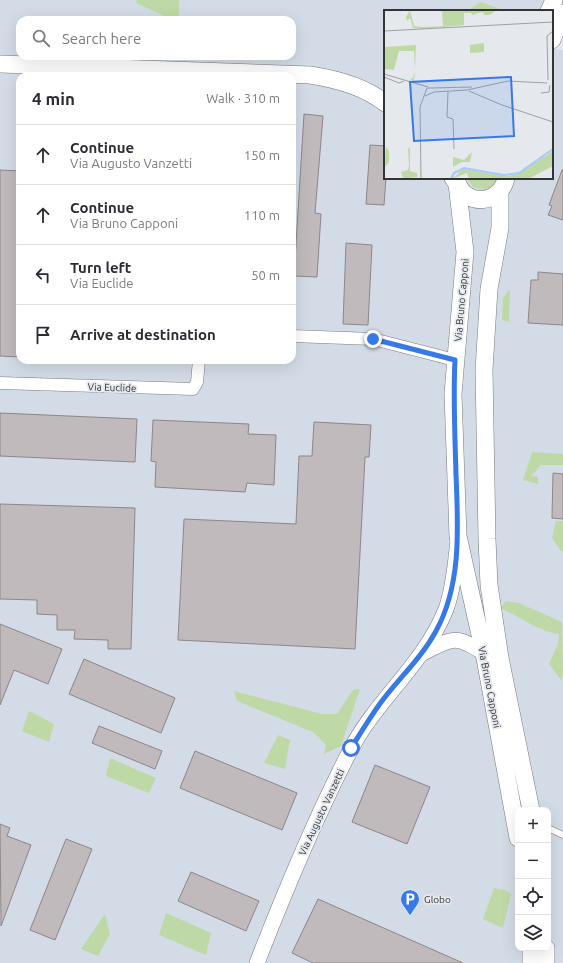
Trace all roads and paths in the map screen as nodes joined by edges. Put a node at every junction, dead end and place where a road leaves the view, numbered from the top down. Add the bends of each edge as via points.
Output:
1 (554, 0) edge
2 (549, 10) edge
3 (563, 13) edge
4 (553, 38) edge
5 (0, 64) edge
6 (225, 72) edge
7 (296, 75) edge
8 (384, 101) edge
9 (455, 180) edge
10 (503, 185) edge
11 (296, 336) edge
12 (455, 360) junction
13 (199, 364) edge
14 (0, 383) edge
15 (458, 536) junction
16 (486, 539) junction
17 (422, 653) junction
18 (484, 654) junction
19 (530, 807) edge
20 (515, 822) edge
21 (551, 829) edge
22 (563, 835) edge
23 (531, 951) edge
24 (546, 951) edge
25 (257, 963) edge
26 (531, 963) edge
27 (546, 963) edge

1 - 2 main road
3 - 4 main road
5 - 6 main road
7 - 8 main road via 326,78 361,88
9 - 10 main road via 468,197 476,200 493,197
9 - 12 main road, Via Bruno Capponi via 465,252
10 - 16 main road, Via Bruno Capponi via 500,228 489,289 484,370
11 - 12 street via 373,339
12 - 15 main road, Via Bruno Capponi via 453,394
13 - 14 street, Via Euclide via 197,382 193,389
15 - 16 main road via 473,546 480,545
15 - 17 street, Via Augusto Vanzetti via 453,581 446,608
15 - 18 main road, Via Bruno Capponi
16 - 19 main road, Via Bruno Capponi via 489,585 500,658
17 - 18 street, Via Augusto Vanzetti via 448,640 458,639
17 - 25 street, Via Augusto Vanzetti via 379,705 351,748 297,864
18 - 20 main road, Via Bruno Capponi
21 - 22 lane
23 - 26 main road
24 - 27 main road

